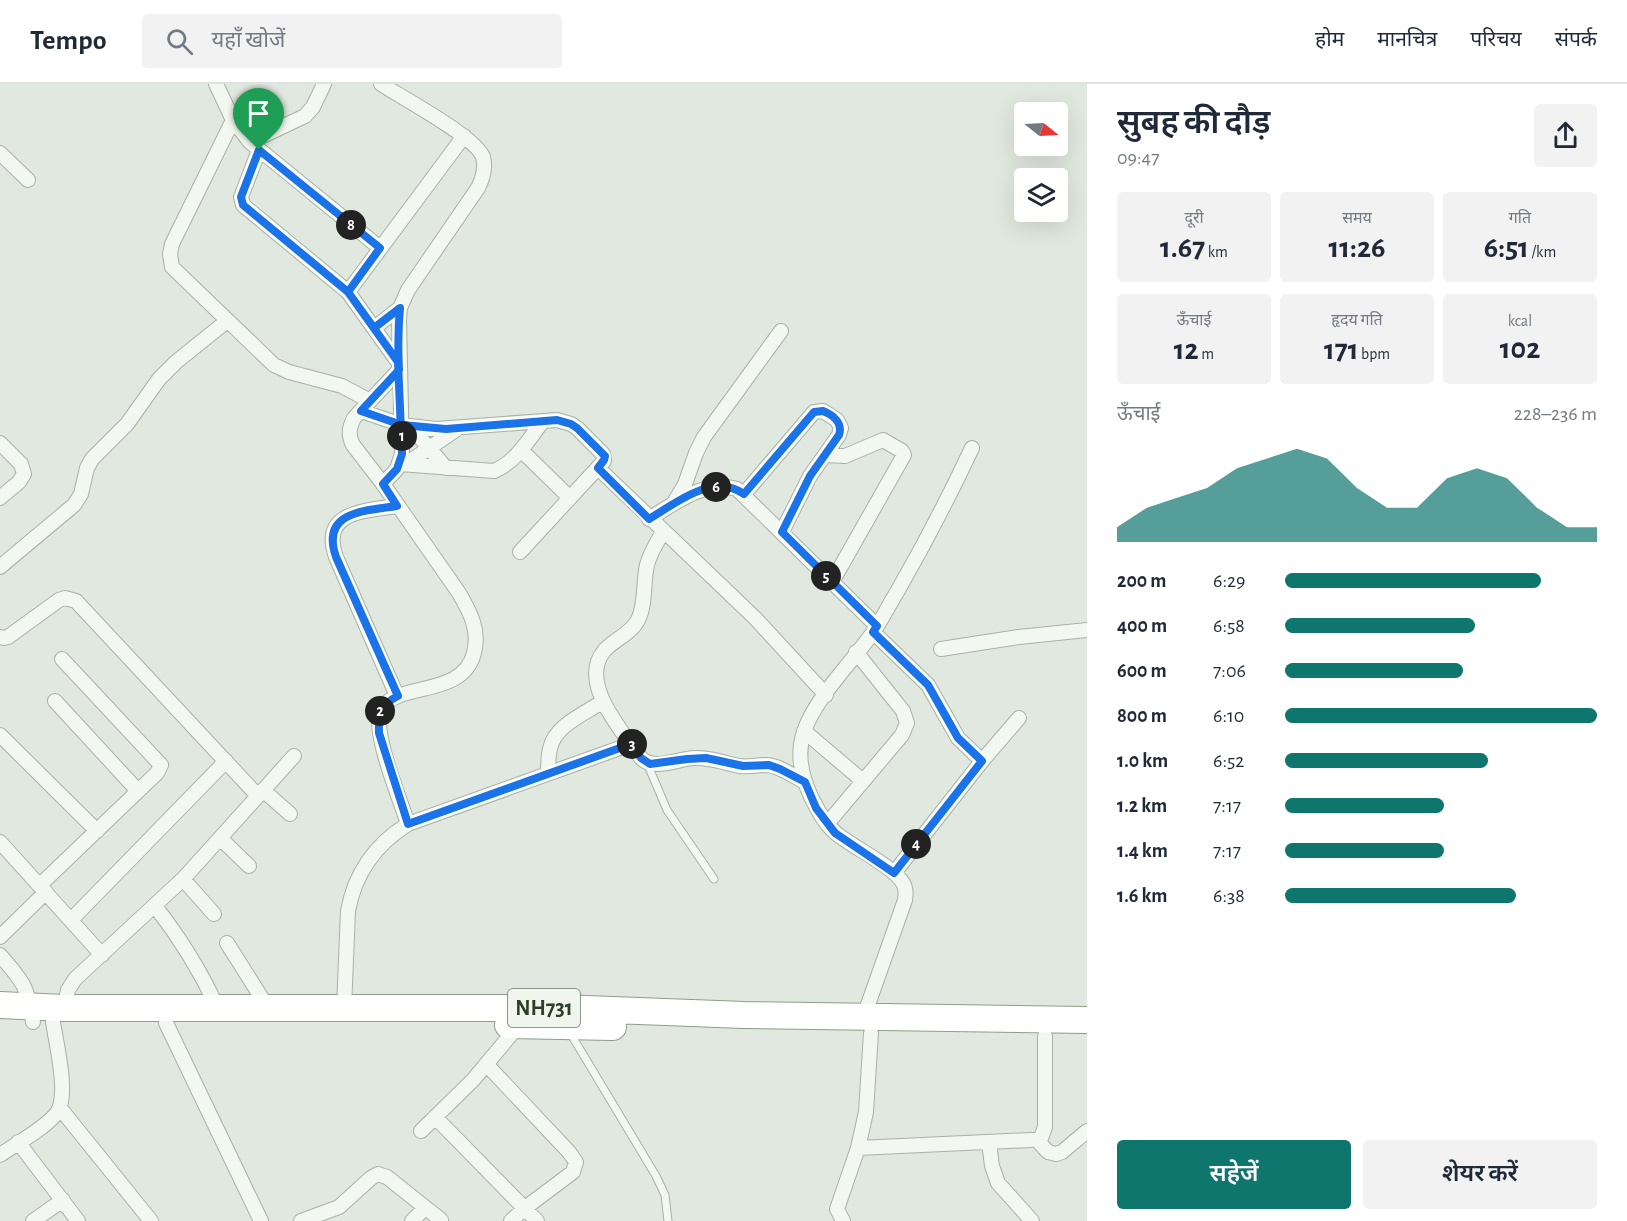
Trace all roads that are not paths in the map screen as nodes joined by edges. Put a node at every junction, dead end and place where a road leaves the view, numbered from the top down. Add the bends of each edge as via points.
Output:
1 (216, 84) edge
2 (324, 84) edge
3 (381, 84) edge
4 (233, 120) junction
5 (464, 136) junction
6 (254, 146) junction
7 (0, 153) edge
8 (28, 180) dead end
9 (380, 248) junction
10 (348, 292) junction
11 (400, 308) junction
12 (227, 321) junction
13 (374, 328) junction
14 (781, 331) dead end
15 (399, 366) junction
16 (370, 401) junction
17 (361, 411) junction
18 (543, 421) junction
19 (406, 425) junction
20 (458, 428) junction
21 (0, 443) edge
22 (429, 447) junction
23 (972, 448) dead end
24 (521, 450) junction
25 (825, 455) junction
26 (403, 464) junction
27 (447, 468) junction
28 (598, 468) junction
29 (383, 484) junction
30 (744, 494) junction
31 (0, 498) edge
32 (570, 498) junction
33 (673, 505) junction
34 (397, 506) junction
35 (649, 519) junction
36 (663, 532) junction
37 (782, 532) junction
38 (520, 552) dead end
39 (0, 567) edge
40 (832, 582) junction
41 (875, 629) junction
42 (1087, 630) edge
43 (0, 637) edge
44 (941, 649) dead end
45 (856, 652) junction
46 (62, 659) dead end
47 (826, 695) junction
48 (398, 696) junction
49 (55, 701) dead end
50 (602, 702) junction
51 (1019, 718) dead end
52 (804, 731) junction
53 (0, 735) edge
54 (631, 744) junction
55 (294, 756) dead end
56 (226, 761) junction
57 (982, 761) junction
58 (647, 763) junction
59 (548, 773) junction
60 (863, 781) junction
61 (805, 782) junction
62 (138, 791) junction
63 (261, 793) junction
64 (290, 814) dead end
65 (408, 824) junction
66 (827, 824) junction
67 (97, 831) junction
68 (220, 838) junction
69 (0, 842) edge
70 (249, 866) dead end
71 (894, 873) junction
72 (183, 879) junction
73 (714, 879) dead end
74 (43, 889) junction
75 (154, 906) junction
76 (214, 914) dead end
77 (72, 920) junction
78 (0, 937) edge
79 (227, 943) dead end
80 (0, 955) edge
81 (102, 955) junction
82 (0, 1005) edge
83 (217, 1007) junction
84 (268, 1008) junction
85 (344, 1008) junction
86 (45, 1014) junction
87 (1087, 1020) edge
88 (0, 1021) edge
89 (166, 1023) junction
90 (867, 1024) junction
91 (519, 1025) junction
92 (566, 1026) junction
93 (1045, 1036) junction
94 (1087, 1037) edge
95 (486, 1064) junction
96 (60, 1108) junction
97 (435, 1117) junction
98 (421, 1131) dead end
99 (1087, 1131) edge
100 (1037, 1140) junction
101 (18, 1142) junction
102 (989, 1142) junction
103 (858, 1148) junction
104 (0, 1155) edge
105 (63, 1200) junction
106 (338, 1208) junction
107 (425, 1208) junction
108 (525, 1208) junction
109 (441, 1220) edge
110 (33, 1221) edge
111 (78, 1221) edge
112 (151, 1221) edge
113 (261, 1221) edge
114 (301, 1221) edge
115 (346, 1221) edge
116 (412, 1221) edge
117 (511, 1221) edge
118 (537, 1221) edge
119 (668, 1221) edge
120 (843, 1221) edge
121 (1032, 1221) edge

1 - 4 street
2 - 6 street via 305,116
3 - 5 street
4 - 6 street
4 - 12 street via 170,254 178,273
5 - 9 street
5 - 11 street via 483,156 484,176
6 - 9 street
6 - 10 street via 241,197 243,205
7 - 8 street
9 - 10 street
10 - 13 street
11 - 13 street
11 - 15 street
12 - 16 street via 280,369 342,386
12 - 39 street via 159,379 127,424 92,459 74,505
13 - 15 street
14 - 33 street via 704,437
15 - 16 street
15 - 19 street
16 - 17 street
17 - 19 street
17 - 29 street via 351,425 352,445
18 - 20 street
18 - 24 street
18 - 28 street via 557,420 577,428 605,456
19 - 20 street
19 - 22 street
19 - 26 street
20 - 22 street
21 - 31 street via 21,464 24,474
22 - 26 street
22 - 27 street
23 - 41 street via 943,510
24 - 27 street via 494,471
24 - 32 street
25 - 30 street via 841,428 830,414 817,411
25 - 37 street
25 - 40 street via 845,456 883,440 904,455
26 - 27 street
26 - 29 street
28 - 32 street
28 - 35 street
29 - 34 street
30 - 33 street via 730,487 710,487
30 - 37 street
32 - 38 street
33 - 35 street
34 - 48 street via 343,519 335,527 332,541
34 - 48 street via 459,592 477,634 473,658 459,677
35 - 36 street
36 - 47 street via 755,618
36 - 50 street via 647,566 638,619 600,658 597,685
37 - 40 street
40 - 41 street
41 - 45 street
41 - 57 street via 928,685 958,738
42 - 44 street
43 - 56 street via 8,637 59,600 76,601
45 - 47 street
45 - 60 street via 903,711 907,723 902,735
46 - 62 street via 160,763 160,770
47 - 52 street
48 - 65 street via 381,709 378,723
49 - 62 street
50 - 54 street
50 - 59 street via 555,736
51 - 57 street
52 - 60 street
52 - 61 street via 800,762
53 - 67 street
54 - 58 street
54 - 59 street
55 - 63 street
56 - 63 street
56 - 77 street
57 - 71 street
58 - 61 street via 706,758 743,766 769,765
58 - 73 lane via 672,818
59 - 65 street
60 - 66 street
61 - 66 street
62 - 67 street
63 - 64 street
63 - 68 street
65 - 85 street via 366,862 356,879 348,911
66 - 71 street via 846,842
67 - 74 street
68 - 70 street
68 - 72 street
69 - 74 street
71 - 90 street via 904,884 905,900
72 - 75 street
72 - 76 street
74 - 77 street
74 - 78 street
75 - 81 street
75 - 83 street via 197,965
77 - 81 street
79 - 84 street
80 - 86 street
81 - 86 street
82 - 86 highway, NH731
83 - 84 highway, NH731
83 - 86 highway, NH731
84 - 85 highway, NH731
85 - 90 highway, NH731 via 560,1008
86 - 88 highway, NH731
86 - 89 highway, NH731
86 - 96 street via 62,1095
87 - 90 highway, NH731
89 - 91 highway, NH731
89 - 113 street
90 - 92 highway, NH731
90 - 93 highway, NH731
90 - 103 street via 868,1092
91 - 92 highway, NH731
91 - 95 street
92 - 119 lane via 656,1176 665,1195
93 - 94 highway, NH731
93 - 100 street via 1046,1127
95 - 97 street
95 - 108 street via 576,1162 573,1172
96 - 101 street
96 - 112 street
97 - 98 street
97 - 108 street
99 - 100 street via 1056,1154 1048,1152
100 - 102 street
101 - 104 street
101 - 105 street
102 - 103 street
102 - 121 street via 998,1183
103 - 120 street via 838,1202 838,1214
105 - 110 street
105 - 111 street
106 - 107 street via 378,1174
106 - 114 street
106 - 115 street
107 - 109 street
107 - 116 street
108 - 117 street
108 - 118 street

